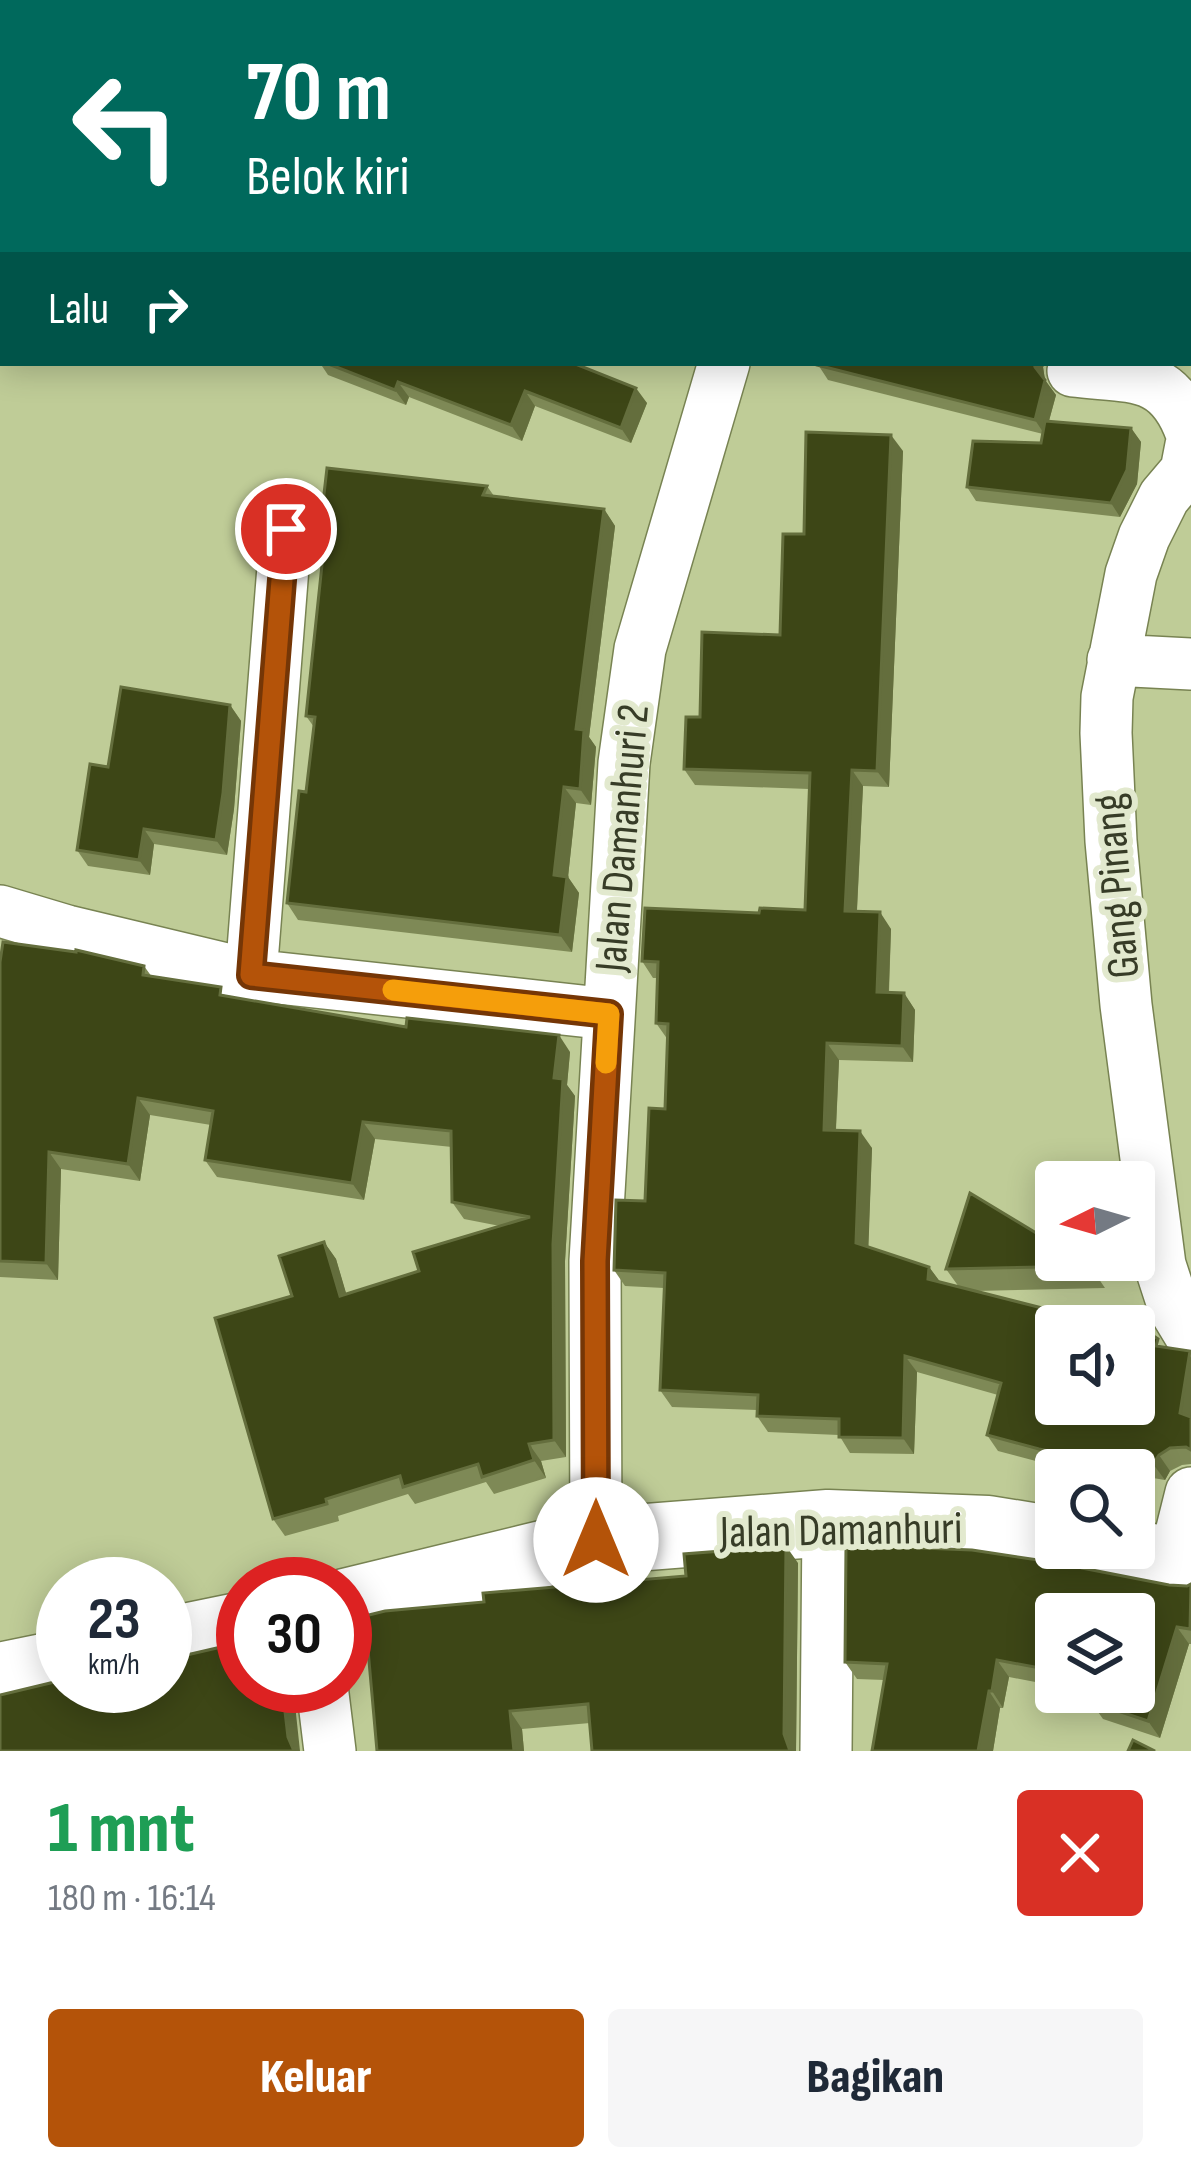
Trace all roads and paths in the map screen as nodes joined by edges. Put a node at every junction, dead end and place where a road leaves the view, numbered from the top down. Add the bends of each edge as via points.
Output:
1 (723, 366) edge
2 (1073, 371) dead end
3 (1191, 432) edge
4 (1191, 445) edge
5 (286, 529) dead end
6 (1114, 660) junction
7 (1191, 664) edge
8 (0, 911) edge
9 (251, 975) junction
10 (609, 1014) junction
11 (1191, 1336) edge
12 (1191, 1493) edge
13 (827, 1523) junction
14 (1035, 1537) edge
15 (596, 1540) junction
16 (1183, 1564) edge
17 (372, 1595) edge
18 (36, 1669) edge
19 (0, 1676) edge
20 (325, 1713) edge
21 (330, 1751) edge
22 (826, 1751) edge

1 - 10 street, Jalan Damanhuri 2 via 640,649 624,763
2 - 3 street via 1164,388
4 - 6 street, Gang Pinang via 1186,471 1144,537
5 - 9 street
6 - 7 street
6 - 11 street, Gang Pinang via 1106,733 1126,1005 1160,1265
8 - 9 street
9 - 10 street
10 - 15 street, Jalan Damanhuri 2 via 595,1261
12 - 16 street
13 - 14 street, Jalan Damanhuri
13 - 15 street, Jalan Damanhuri
13 - 22 street
15 - 17 street, Jalan Damanhuri
18 - 19 street
20 - 21 street

